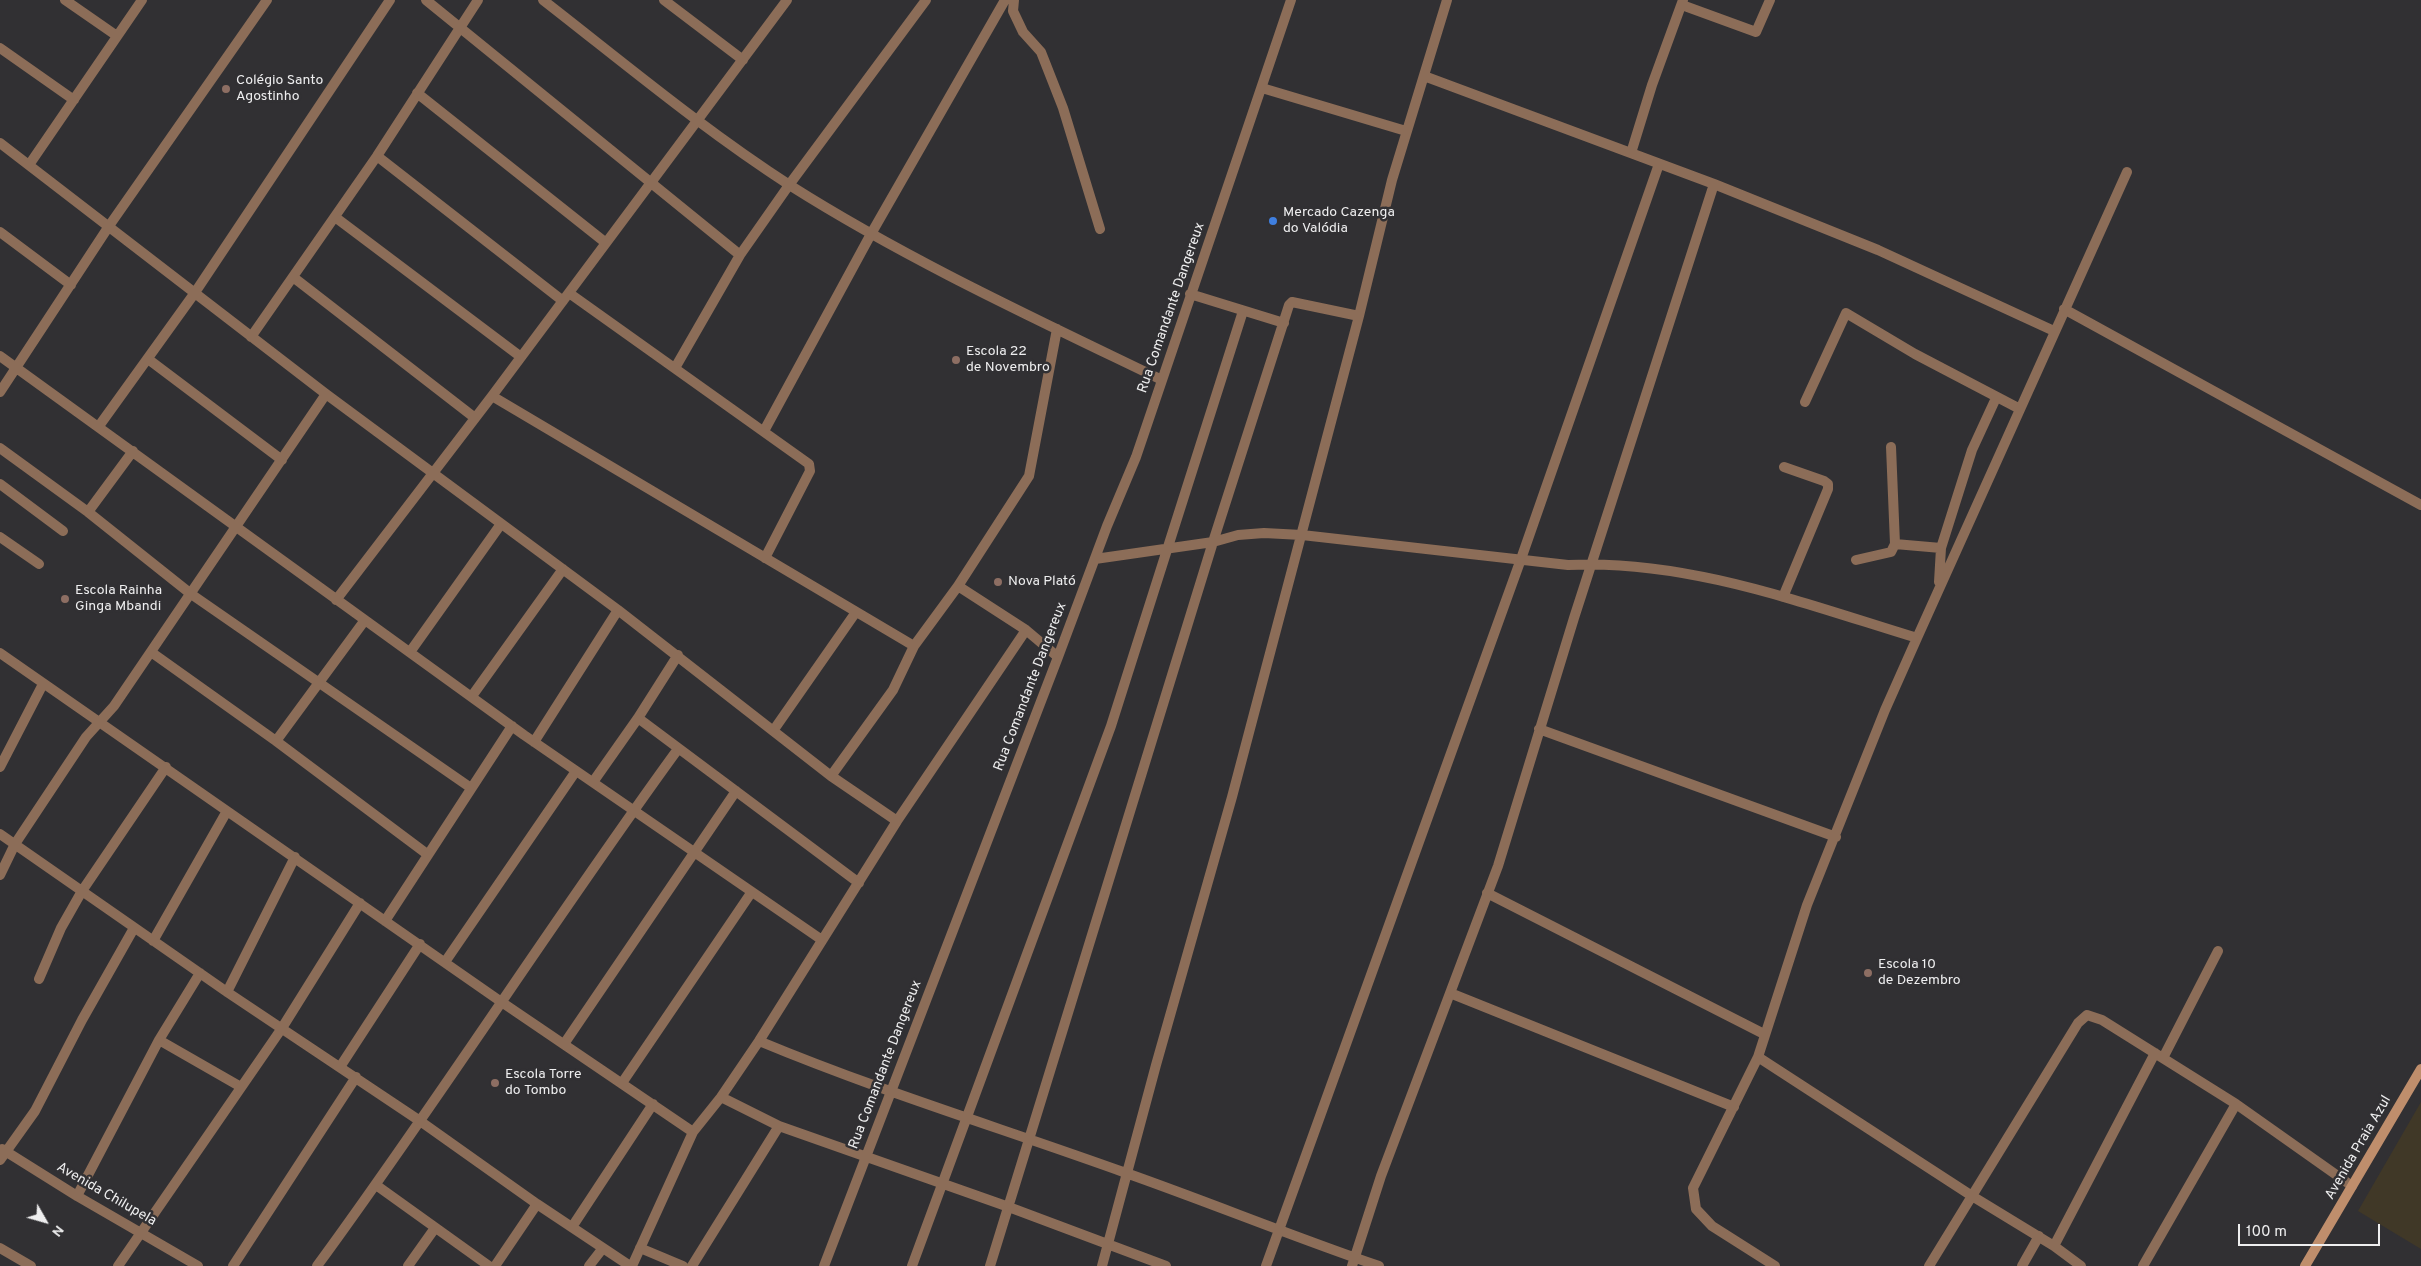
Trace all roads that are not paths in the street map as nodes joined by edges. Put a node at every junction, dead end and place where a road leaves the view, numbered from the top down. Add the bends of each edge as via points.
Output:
1 (65, 0) edge
2 (142, 0) edge
3 (267, 0) edge
4 (390, 0) edge
5 (426, 0) edge
6 (478, 0) edge
7 (543, 0) edge
8 (664, 0) edge
9 (926, 0) edge
10 (1005, 0) edge
11 (1014, 0) edge
12 (1290, 0) edge
13 (1447, 0) edge
14 (1770, 0) edge
15 (784, 1) edge
16 (1682, 3) edge
17 (460, 28) junction
18 (117, 36) junction
19 (0, 48) edge
20 (743, 60) junction
21 (1424, 76) junction
22 (1262, 88) junction
23 (417, 93) junction
24 (74, 100) junction
25 (698, 120) junction
26 (1406, 131) junction
27 (0, 143) edge
28 (1631, 153) junction
29 (377, 156) junction
30 (1659, 164) junction
31 (29, 165) junction
32 (2127, 172) dead end
33 (651, 183) junction
34 (789, 184) junction
35 (1714, 184) junction
36 (335, 217) junction
37 (109, 226) junction
38 (1100, 229) dead end
39 (0, 232) edge
40 (870, 234) junction
41 (606, 243) junction
42 (740, 256) junction
43 (293, 277) junction
44 (71, 285) junction
45 (194, 294) junction
46 (1190, 294) junction
47 (566, 297) junction
48 (2064, 309) junction
49 (1243, 311) junction
50 (1359, 316) junction
51 (1284, 323) junction
52 (1057, 329) junction
53 (2054, 331) junction
54 (251, 337) junction
55 (0, 356) edge
56 (521, 357) junction
57 (148, 359) junction
58 (17, 368) junction
59 (674, 368) junction
60 (1162, 380) junction
61 (0, 392) edge
62 (326, 394) junction
63 (492, 396) junction
64 (1996, 398) junction
65 (1805, 402) dead end
66 (2020, 409) junction
67 (475, 418) junction
68 (99, 426) junction
69 (764, 431) junction
70 (1891, 447) dead end
71 (0, 448) edge
72 (133, 451) junction
73 (282, 460) junction
74 (1784, 467) dead end
75 (433, 474) junction
76 (0, 484) edge
77 (2421, 505) edge
78 (88, 512) junction
79 (501, 524) junction
80 (237, 527) junction
81 (64, 531) dead end
82 (1302, 535) junction
83 (0, 537) edge
84 (1213, 542) junction
85 (1895, 544) junction
86 (1941, 548) junction
87 (1166, 549) junction
88 (765, 558) junction
89 (1095, 559) junction
90 (1521, 559) junction
91 (1856, 560) dead end
92 (39, 564) dead end
93 (1592, 564) junction
94 (563, 569) junction
95 (958, 586) junction
96 (1938, 590) junction
97 (191, 594) junction
98 (1783, 597) junction
99 (336, 600) junction
100 (618, 610) junction
101 (856, 612) junction
102 (365, 620) junction
103 (1026, 630) junction
104 (1917, 638) junction
105 (914, 646) junction
106 (152, 652) junction
107 (410, 652) junction
108 (0, 653) edge
109 (678, 655) junction
110 (1058, 657) junction
111 (319, 682) junction
112 (43, 684) junction
113 (472, 696) junction
114 (638, 718) junction
115 (99, 722) junction
116 (512, 726) junction
117 (1540, 729) junction
118 (773, 731) junction
119 (276, 741) junction
120 (534, 742) junction
121 (678, 749) junction
122 (0, 766) edge
123 (166, 767) junction
124 (576, 771) junction
125 (831, 776) junction
126 (593, 782) junction
127 (471, 788) junction
128 (736, 791) junction
129 (634, 811) junction
130 (227, 812) junction
131 (897, 822) junction
132 (0, 834) edge
133 (1836, 837) junction
134 (15, 844) junction
135 (694, 853) junction
136 (427, 854) junction
137 (295, 857) junction
138 (0, 874) edge
139 (859, 883) junction
140 (82, 891) junction
141 (751, 893) junction
142 (1487, 893) junction
143 (360, 904) junction
144 (385, 921) junction
145 (134, 928) junction
146 (822, 940) junction
147 (153, 941) junction
148 (420, 944) junction
149 (2218, 951) dead end
150 (445, 962) junction
151 (200, 973) junction
152 (39, 979) dead end
153 (227, 992) junction
154 (1450, 993) junction
155 (500, 1002) junction
156 (282, 1028) junction
157 (1764, 1034) junction
158 (159, 1040) junction
159 (758, 1041) junction
160 (564, 1044) junction
161 (2159, 1056) junction
162 (1758, 1057) junction
163 (340, 1067) junction
164 (2421, 1069) edge
165 (356, 1077) junction
166 (622, 1083) junction
167 (241, 1087) junction
168 (890, 1091) junction
169 (721, 1097) junction
170 (653, 1104) junction
171 (2236, 1104) junction
172 (1734, 1107) junction
173 (966, 1117) junction
174 (420, 1121) junction
175 (779, 1126) junction
176 (693, 1132) junction
177 (1028, 1138) junction
178 (3, 1150) edge
179 (866, 1156) junction
180 (0, 1160) edge
181 (1128, 1173) junction
182 (942, 1183) junction
183 (376, 1185) junction
184 (2352, 1186) junction
185 (77, 1196) junction
186 (1972, 1196) junction
187 (537, 1204) junction
188 (1006, 1206) junction
189 (572, 1227) junction
190 (435, 1228) junction
191 (1278, 1231) junction
192 (141, 1232) junction
193 (2039, 1236) junction
194 (1108, 1244) junction
195 (2054, 1246) junction
196 (0, 1248) edge
197 (603, 1248) junction
198 (640, 1248) junction
199 (1353, 1262) edge
200 (31, 1266) edge
201 (118, 1266) edge
202 (198, 1266) edge
203 (234, 1266) edge
204 (317, 1266) edge
205 (408, 1266) edge
206 (489, 1266) edge
207 (495, 1266) edge
208 (589, 1266) edge
209 (631, 1266) edge
210 (683, 1266) edge
211 (692, 1266) edge
212 (824, 1266) edge
213 (912, 1266) edge
214 (990, 1266) edge
215 (1102, 1266) edge
216 (1166, 1266) edge
217 (1266, 1266) edge
218 (1379, 1266) edge
219 (1775, 1266) edge
220 (1928, 1266) edge
221 (2022, 1266) edge
222 (2081, 1266) edge
223 (2143, 1266) edge
224 (2305, 1266) edge

1 - 18 street
2 - 18 street
3 - 37 street
4 - 45 street
5 - 17 street
6 - 17 street
7 - 25 street
8 - 20 street
9 - 34 street
10 - 40 street
11 - 38 street via 1014,11 1023,32 1041,52 1063,108
12 - 22 street, Rua Comandante Dangereux
13 - 21 street
14 - 16 street via 1756,32
15 - 20 street
16 - 28 street
17 - 23 street
17 - 33 street
18 - 24 street
19 - 24 street
20 - 25 street
21 - 26 street
21 - 28 street
22 - 26 street
22 - 46 street, Rua Comandante Dangereux
23 - 29 street
23 - 41 street
24 - 31 street
25 - 33 street
25 - 34 street
26 - 50 street
27 - 31 street
28 - 30 street
29 - 36 street
29 - 47 street
30 - 35 street
30 - 90 street
31 - 37 street
32 - 48 street
33 - 41 street
33 - 42 street
34 - 40 street
34 - 42 street
35 - 53 street via 1878,250
35 - 93 street
36 - 43 street
36 - 56 street
37 - 44 street
37 - 45 street
39 - 44 street
40 - 52 street
40 - 69 street
41 - 47 street
42 - 59 street
43 - 54 street
43 - 67 street
44 - 58 street
45 - 54 street
45 - 57 street
46 - 49 street
46 - 60 street, Rua Comandante Dangereux
47 - 56 street
47 - 59 street
48 - 53 street
48 - 77 street
49 - 51 street
49 - 87 street
50 - 51 street via 1292,302
50 - 82 street
51 - 84 street
52 - 60 street
52 - 95 street via 1029,476
53 - 66 street
54 - 62 street
55 - 58 street
56 - 63 street
57 - 68 street
57 - 73 street
58 - 61 street
58 - 68 street
59 - 69 street
60 - 89 street, Rua Comandante Dangereux via 1136,457
62 - 73 street
62 - 75 street
63 - 67 street
63 - 88 street
64 - 65 street via 1846,313
64 - 66 street
64 - 86 street via 1972,450
66 - 96 street
67 - 75 street
68 - 72 street
69 - 88 street via 809,464 810,471
70 - 85 street
71 - 78 street
72 - 78 street
72 - 80 street
73 - 80 street
74 - 98 street via 1824,481 1828,489
75 - 79 street
75 - 99 street
76 - 81 street
78 - 97 street
79 - 94 street
79 - 107 street
80 - 97 street
80 - 99 street
82 - 84 street via 1238,535
82 - 90 street
82 - 181 street
83 - 92 street
84 - 87 street
84 - 177 street
85 - 86 street
85 - 91 street via 1891,552
86 - 96 street
87 - 89 street
87 - 173 street via 1111,726
88 - 101 street
89 - 110 street, Rua Comandante Dangereux
90 - 93 street via 1568,565
90 - 191 street
93 - 98 street via 1669,571
93 - 117 street
94 - 100 street
94 - 113 street
95 - 103 street
95 - 105 street
96 - 104 street
97 - 106 street
97 - 111 street
98 - 104 street
99 - 102 street
100 - 109 street
100 - 120 street
101 - 105 street
101 - 118 street
102 - 107 street
102 - 111 street
103 - 110 street
103 - 131 street
104 - 133 street
105 - 125 street via 893,690
106 - 115 street
106 - 119 street
107 - 113 street
108 - 112 street
109 - 114 street
109 - 118 street
110 - 168 street, Rua Comandante Dangereux
111 - 119 street
111 - 127 street
112 - 115 street
112 - 122 street
113 - 116 street
114 - 121 street
114 - 126 street
115 - 123 street
115 - 134 street via 86,736
116 - 120 street
116 - 127 street
117 - 133 street
117 - 142 street
118 - 125 street
119 - 136 street
120 - 124 street
121 - 128 street
121 - 129 street
123 - 130 street
123 - 140 street
124 - 126 street
124 - 150 street
125 - 131 street
126 - 129 street
127 - 136 street
128 - 135 street
128 - 139 street
129 - 135 street
129 - 155 street
130 - 137 street
130 - 147 street
131 - 139 street
132 - 134 street
133 - 157 street via 1807,905
134 - 138 street
134 - 140 street
135 - 141 street
135 - 160 street
136 - 144 street
137 - 143 street
137 - 153 street
139 - 146 street
140 - 145 street
140 - 152 street via 61,928
141 - 146 street
141 - 166 street
142 - 154 street
142 - 157 street
143 - 144 street
143 - 156 street
144 - 148 street
145 - 147 street
145 - 178 street via 35,1111
146 - 159 street
147 - 151 street
148 - 150 street
148 - 163 street
149 - 161 street
150 - 155 street
151 - 153 street
151 - 158 street
153 - 156 street
154 - 172 street
154 - 199 street via 1381,1176
155 - 160 street
155 - 174 street
156 - 163 street
156 - 167 street
157 - 162 street
158 - 167 street
158 - 185 street
159 - 168 street via 824,1069
159 - 169 street
160 - 166 street
161 - 171 street
161 - 186 street via 2102,1020 2087,1015 2073,1030
161 - 195 street
162 - 172 street
162 - 186 street
163 - 165 street
164 - 184 main road, Avenida Praia Azul
165 - 174 street
165 - 203 street
166 - 170 street
167 - 192 street
168 - 173 street
168 - 179 street, Rua Comandante Dangereux
169 - 175 street
169 - 176 street
170 - 176 street
170 - 189 street
171 - 184 street
171 - 223 street
172 - 219 street via 1693,1188 1696,1209 1712,1226
173 - 177 street
173 - 182 street
174 - 183 street
174 - 187 street
175 - 179 street
175 - 211 street
176 - 198 street
177 - 181 street
177 - 188 street
178 - 180 street
178 - 185 street, Avenida Chilupela
179 - 182 street
179 - 212 street, Rua Comandante Dangereux
181 - 191 street
181 - 194 street
182 - 188 street
182 - 213 street
183 - 190 street
183 - 204 street
184 - 224 main road, Avenida Praia Azul
185 - 192 street, Avenida Chilupela
186 - 193 street
186 - 220 street
187 - 189 street
187 - 207 street
188 - 194 street
188 - 214 street
189 - 197 street
190 - 205 street
190 - 206 street
191 - 199 street
191 - 217 street
192 - 201 street
192 - 202 street, Avenida Chilupela
193 - 195 street
193 - 221 street
194 - 215 street
194 - 216 street
195 - 222 street
196 - 200 street
197 - 208 street
197 - 209 street
198 - 209 street
198 - 210 street
199 - 218 street

